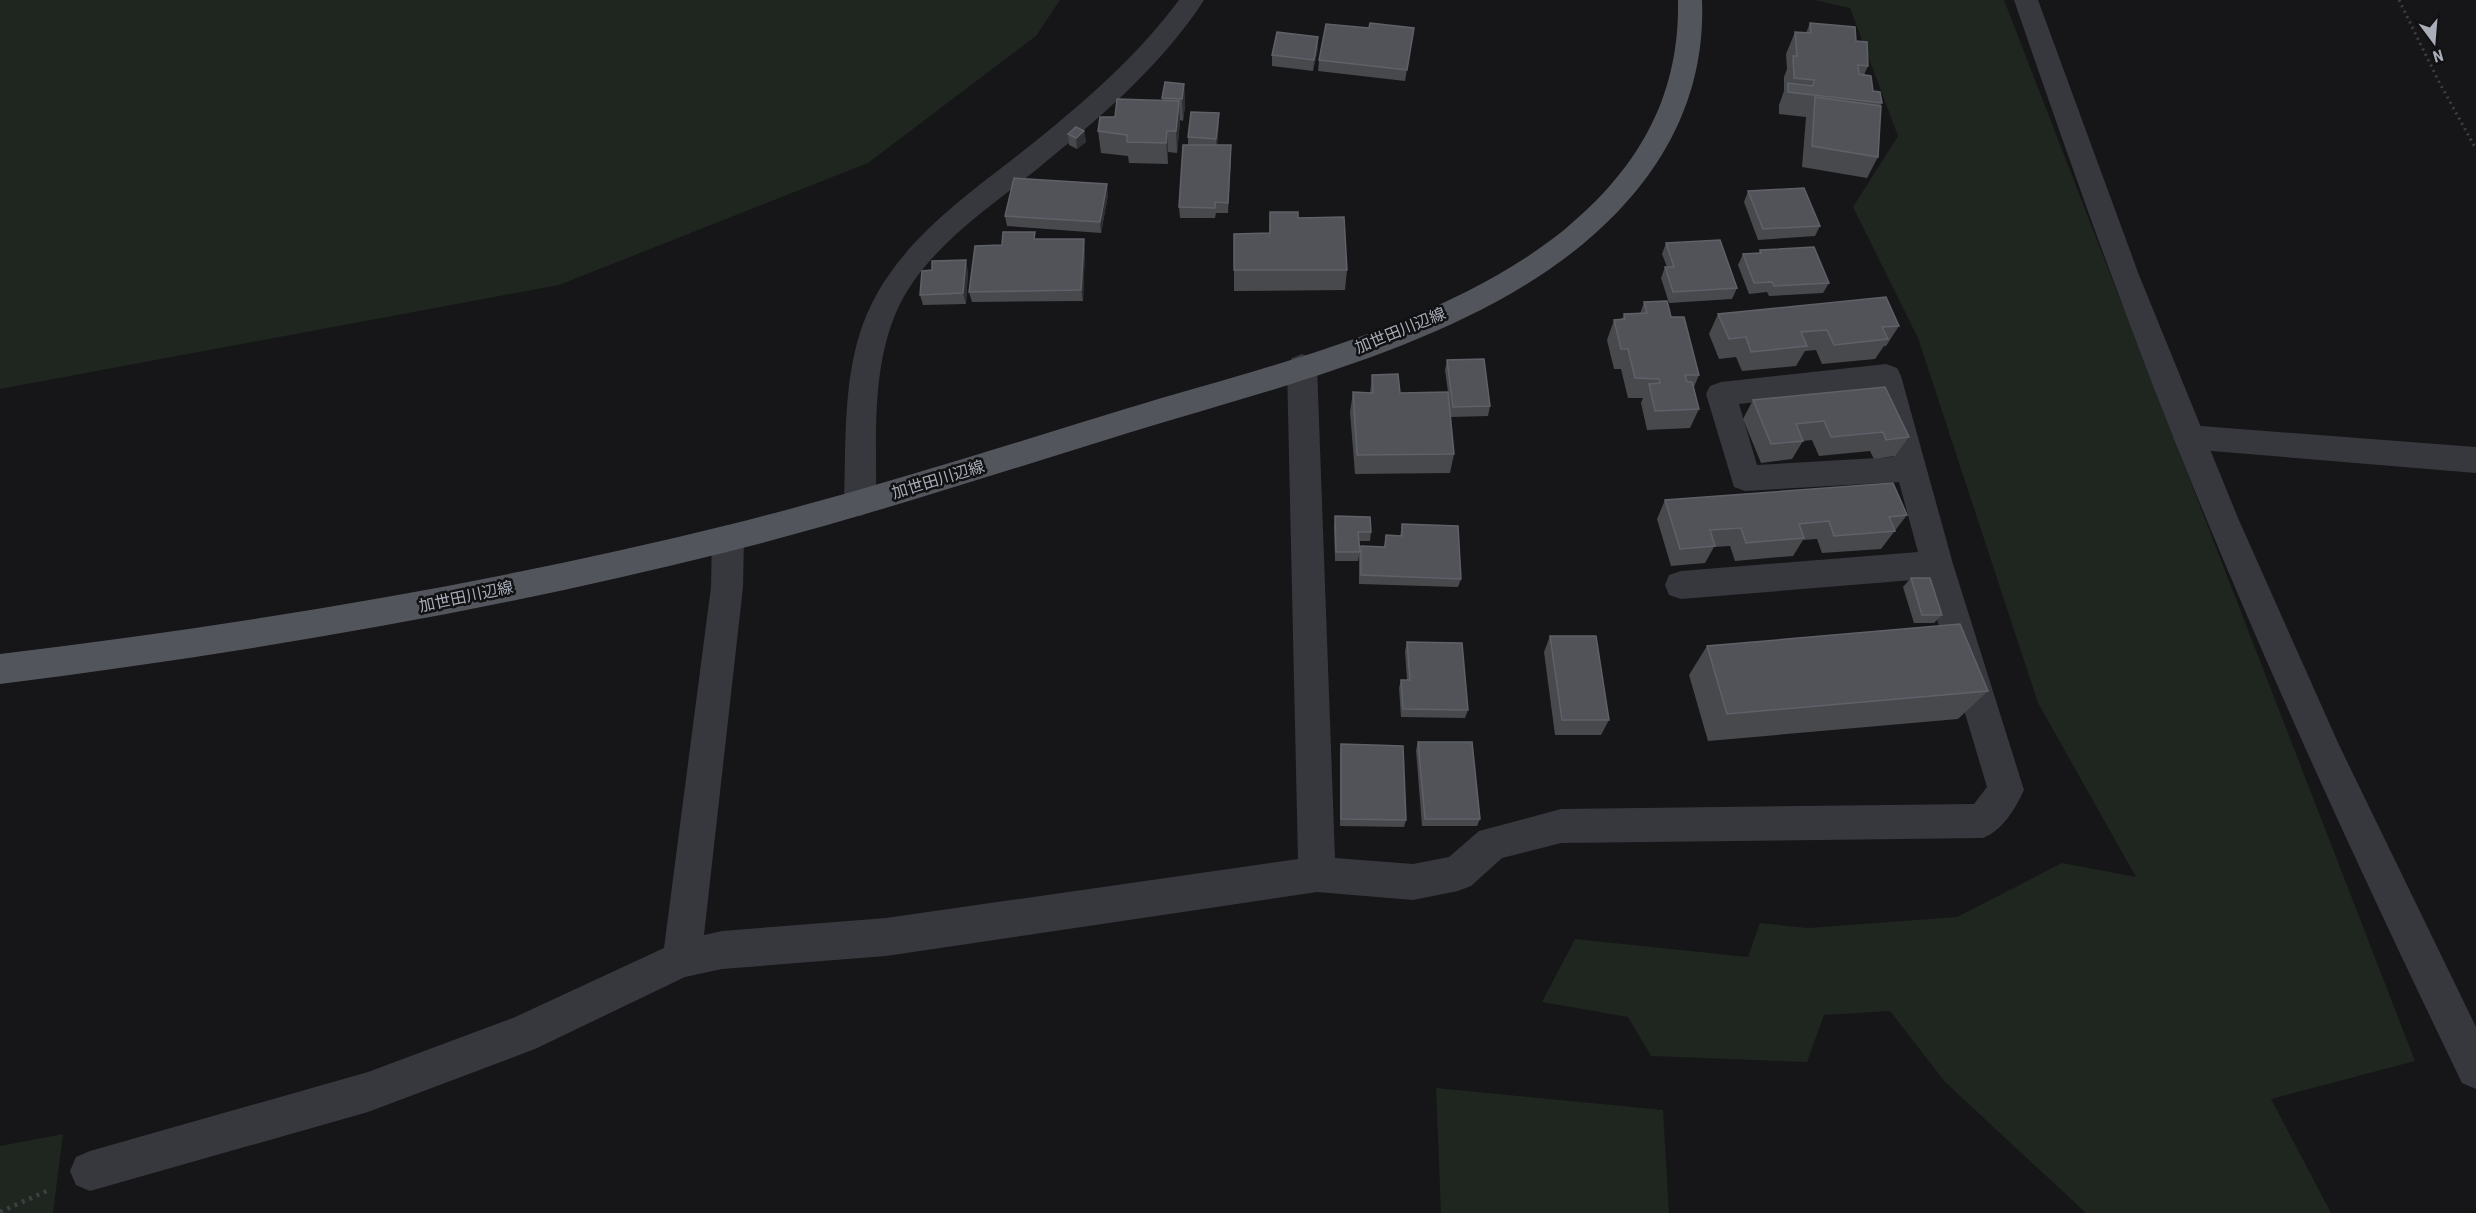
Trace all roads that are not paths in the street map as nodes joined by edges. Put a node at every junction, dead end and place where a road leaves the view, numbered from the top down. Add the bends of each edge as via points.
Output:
1 (1192, 0) edge
2 (1690, 0) edge
3 (2026, 0) edge
4 (1302, 366) junction
5 (2188, 437) junction
6 (2476, 460) edge
7 (1911, 469) junction
8 (860, 503) junction
9 (728, 538) junction
10 (1937, 564) junction
11 (1681, 585) dead end
12 (0, 669) edge
13 (1317, 874) junction
14 (682, 960) junction
15 (2476, 1069) edge
16 (90, 1171) road end

1 - 8 street via 1120,81 914,259 881,315 864,378
2 - 4 main road, 加世田川辺線 via 1686,71 1669,118 1633,176 1606,207 1570,239 1474,298 1376,342
3 - 5 street
4 - 8 main road, 加世田川辺線
4 - 13 street
5 - 6 street
5 - 15 street via 2274,640 2418,953
7 - 7 street via 1886,376 1721,394 1745,478
7 - 10 street
8 - 9 main road, 加世田川辺線
9 - 12 main road, 加世田川辺線 via 445,602 154,651
9 - 14 street via 727,587
10 - 11 street
10 - 13 street via 2006,790 1983,821 1561,826 1492,843 1458,873 1413,882
13 - 14 street via 886,937 722,950
14 - 16 street via 521,1035 368,1092

